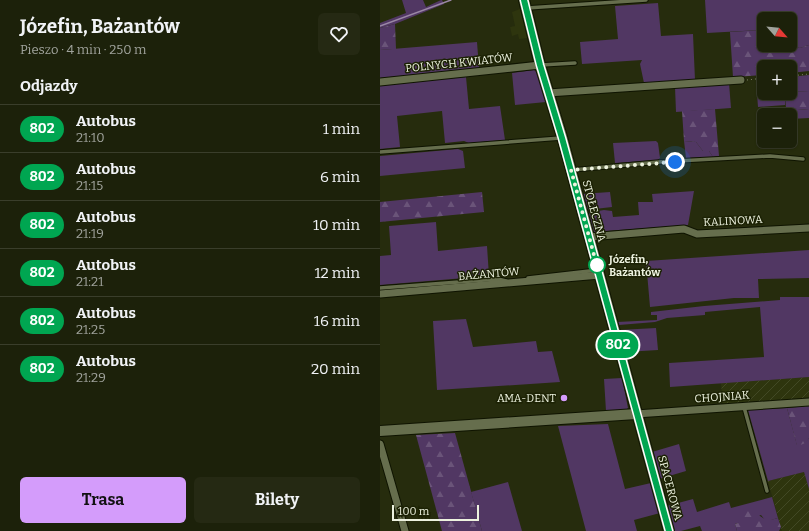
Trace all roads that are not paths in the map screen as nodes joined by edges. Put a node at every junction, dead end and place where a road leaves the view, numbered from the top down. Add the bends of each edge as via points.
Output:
1 (646, 0) edge
2 (525, 4) edge
3 (575, 63) dead end
4 (540, 65) junction
5 (741, 80) road end
6 (380, 82) edge
7 (548, 93) junction
8 (562, 138) junction
9 (380, 152) edge
10 (803, 159) dead end
11 (571, 170) junction
12 (809, 228) edge
13 (589, 237) junction
14 (599, 272) junction
15 (380, 288) edge
16 (380, 294) edge
17 (809, 402) edge
18 (744, 407) junction
19 (636, 414) junction
20 (380, 431) edge
21 (380, 444) edge
22 (648, 452) joint
23 (767, 491) dead end
24 (405, 531) edge
25 (669, 531) edge

1 - 2 lane
2 - 4 street, STOŁECZNA
3 - 4 lane
4 - 6 street, POLNYCH KWIATÓW
4 - 7 street, STOŁECZNA
5 - 7 street
7 - 8 street, STOŁECZNA
8 - 9 lane
8 - 11 street, STOŁECZNA
10 - 11 lane via 770,156
11 - 13 street, STOŁECZNA
12 - 13 street, KALINOWA via 697,234 684,229
13 - 14 street, STOŁECZNA
14 - 15 lane via 507,281 498,279
14 - 16 street, BAŻANTÓW
14 - 19 street, STOŁECZNA
17 - 18 street, CHOJNIAK
18 - 19 street, CHOJNIAK
18 - 23 lane
19 - 20 street
19 - 22 street, STOŁECZNA
21 - 24 street
22 - 25 street, SPACEROWA

